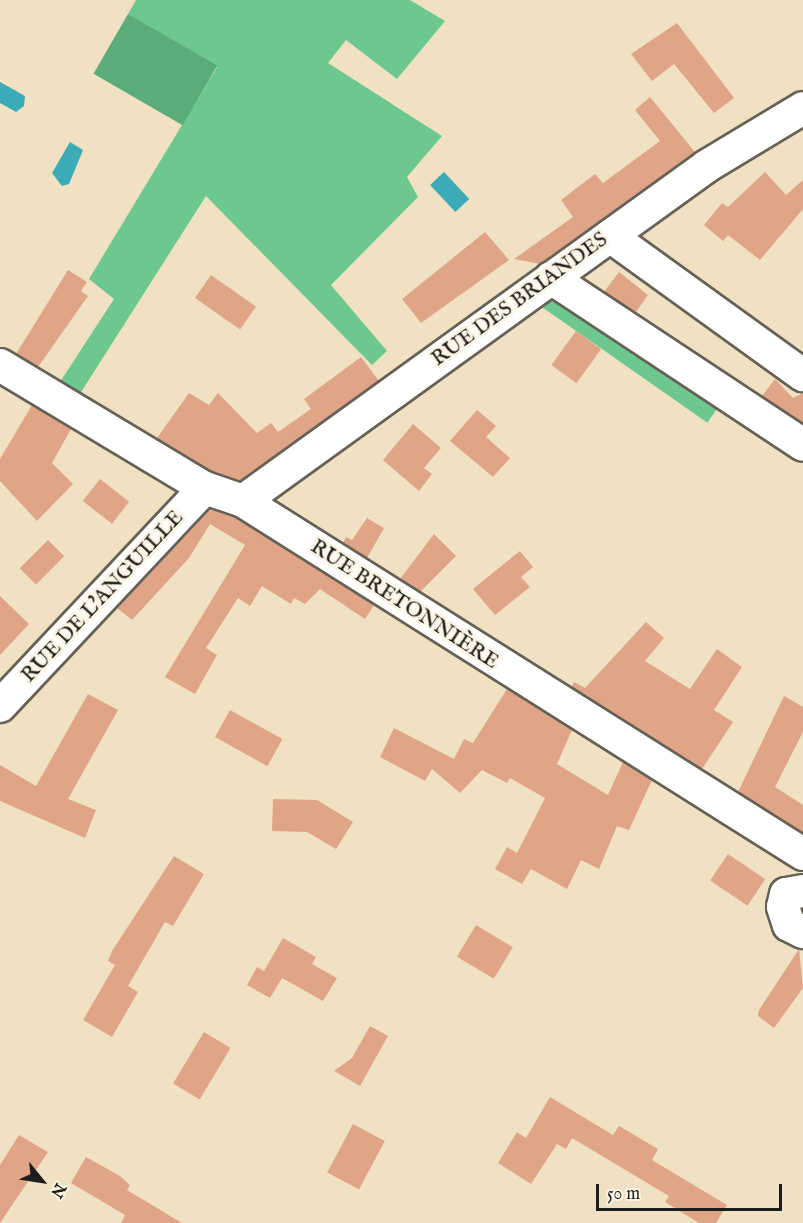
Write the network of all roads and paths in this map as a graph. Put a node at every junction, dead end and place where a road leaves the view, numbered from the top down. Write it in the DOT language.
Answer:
graph roads {
  1 [pos="803,108"];
  2 [pos="610,236"];
  3 [pos="551,278"];
  4 [pos="0,365"];
  5 [pos="803,375"];
  6 [pos="803,445"];
  7 [pos="205,488"];
  8 [pos="243,501"];
  9 [pos="0,706"];
  10 [pos="803,854"];
  11 [pos="803,891"];
  12 [pos="803,932"];
  1 -- 2 [label="street, RUE DES BRIANDES"];
  2 -- 3 [label="street, RUE DES BRIANDES"];
  2 -- 5 [label="street"];
  3 -- 6 [label="street"];
  3 -- 8 [label="street, RUE DES BRIANDES"];
  4 -- 7 [label="street, RUE BRETONNIÈRE"];
  7 -- 8 [label="street, RUE BRETONNIÈRE"];
  7 -- 9 [label="street, RUE DE L'ANGUILLE"];
  8 -- 10 [label="street, RUE BRETONNIÈRE"];
  11 -- 12 [label="street"];
}
